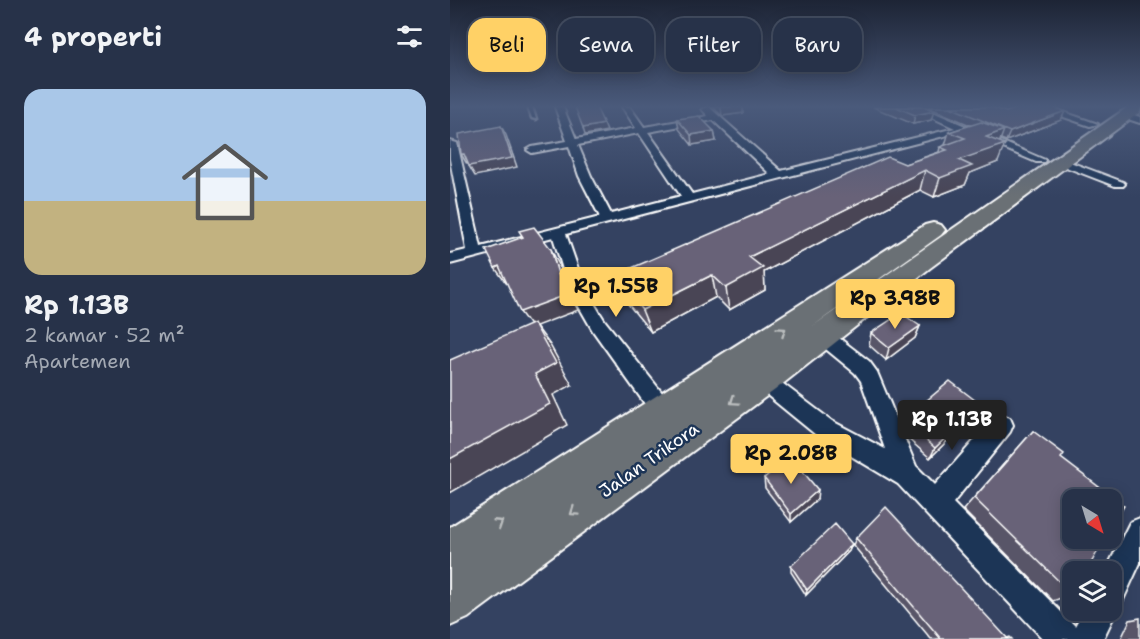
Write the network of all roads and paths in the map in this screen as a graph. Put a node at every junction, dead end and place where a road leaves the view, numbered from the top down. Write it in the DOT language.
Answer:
graph roads {
  1 [pos="570,137"];
  2 [pos="601,137"];
  3 [pos="645,137"];
  4 [pos="737,137"];
  5 [pos="931,137"];
  6 [pos="989,137"];
  7 [pos="1089,137"];
  8 [pos="572,142"];
  9 [pos="452,143"];
  10 [pos="532,150"];
  11 [pos="1051,161"];
  12 [pos="778,175"];
  13 [pos="1119,184"];
  14 [pos="687,197"];
  15 [pos="607,218"];
  16 [pos="558,231"];
  17 [pos="475,252"];
  18 [pos="450,259"];
  19 [pos="838,308"];
  20 [pos="823,336"];
  21 [pos="763,380"];
  22 [pos="663,411"];
  23 [pos="1002,425"];
  24 [pos="907,475"];
  25 [pos="935,505"];
  26 [pos="1140,532"];
  27 [pos="450,555"];
  28 [pos="1122,569"];
  29 [pos="450,600"];
  30 [pos="1095,621"];
  31 [pos="1065,639"];
  32 [pos="1086,639"];
  1 -- 8 [label="street"];
  2 -- 8 [label="street"];
  3 -- 14 [label="street"];
  4 -- 12 [label="street"];
  5 -- 12 [label="street"];
  6 -- 11 [label="street"];
  7 -- 11 [label="main road, Jalan Trikora"];
  8 -- 10 [label="street"];
  8 -- 15 [label="street"];
  9 -- 17 [label="street"];
  11 -- 13 [label="street"];
  11 -- 19 [label="main road, Jalan Trikora"];
  12 -- 14 [label="street"];
  14 -- 15 [label="street"];
  15 -- 16 [label="street"];
  16 -- 17 [label="street"];
  16 -- 22 [label="street"];
  17 -- 18 [label="street"];
  19 -- 20 [label="main road, Jalan Trikora"];
  22 -- 19 [label="main road, Jalan Trikora, one-way"];
  20 -- 21 [label="main road, Jalan Trikora"];
  20 -- 24 [label="street"];
  21 -- 24 [label="street"];
  21 -- 29 [label="main road, Jalan Trikora, one-way"];
  27 -- 22 [label="main road, Jalan Trikora, one-way"];
  23 -- 25 [label="street"];
  24 -- 25 [label="street"];
  25 -- 31 [label="street"];
  26 -- 28 [label="street"];
  30 -- 32 [label="street"];
}
